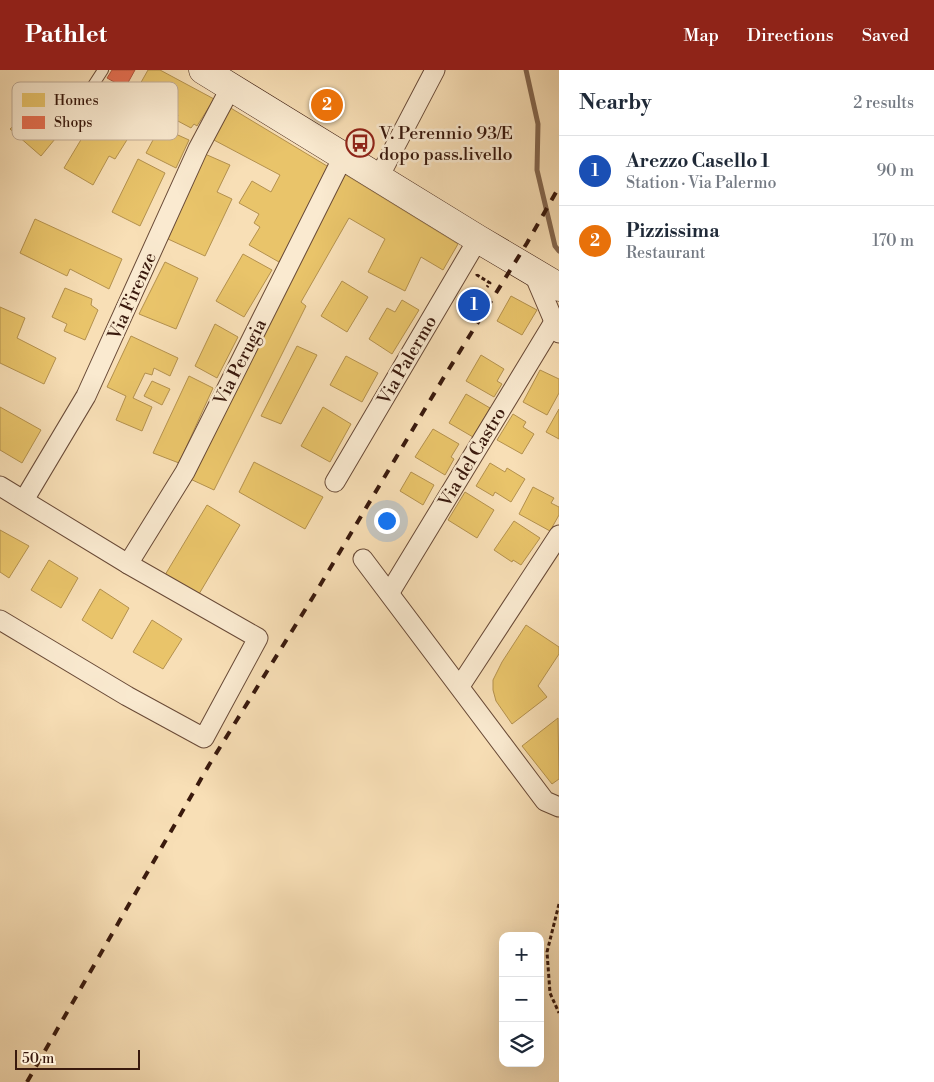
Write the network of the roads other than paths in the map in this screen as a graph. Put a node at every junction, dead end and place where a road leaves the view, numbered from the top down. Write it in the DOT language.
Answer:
graph roads {
  1 [pos="103,70"];
  2 [pos="203,70"];
  3 [pos="435,70"];
  4 [pos="95,82"];
  5 [pos="231,87"];
  6 [pos="344,155"];
  7 [pos="379,177"];
  8 [pos="478,239"];
  9 [pos="533,272"];
  10 [pos="559,287"];
  11 [pos="557,327"];
  12 [pos="335,482"];
  13 [pos="0,486"];
  14 [pos="24,500"];
  15 [pos="559,535"];
  16 [pos="363,559"];
  17 [pos="128,564"];
  18 [pos="390,592"];
  19 [pos="0,620"];
  20 [pos="460,686"];
  21 [pos="559,807"];
  1 -- 4 [label="lane"];
  2 -- 5 [label="main road"];
  3 -- 7 [label="street"];
  5 -- 6 [label="main road"];
  5 -- 14 [label="street, Via Firenze"];
  6 -- 7 [label="main road"];
  6 -- 17 [label="street, Via Perugia"];
  7 -- 8 [label="main road"];
  8 -- 9 [label="main road"];
  8 -- 12 [label="street, Via Palermo"];
  9 -- 10 [label="main road"];
  9 -- 11 [label="street, Via del Castro"];
  11 -- 18 [label="street, Via del Castro"];
  13 -- 14 [label="street"];
  14 -- 17 [label="street"];
  15 -- 20 [label="street"];
  16 -- 18 [label="street"];
  17 -- 19 [label="street"];
  18 -- 20 [label="street"];
  20 -- 21 [label="street"];
}
